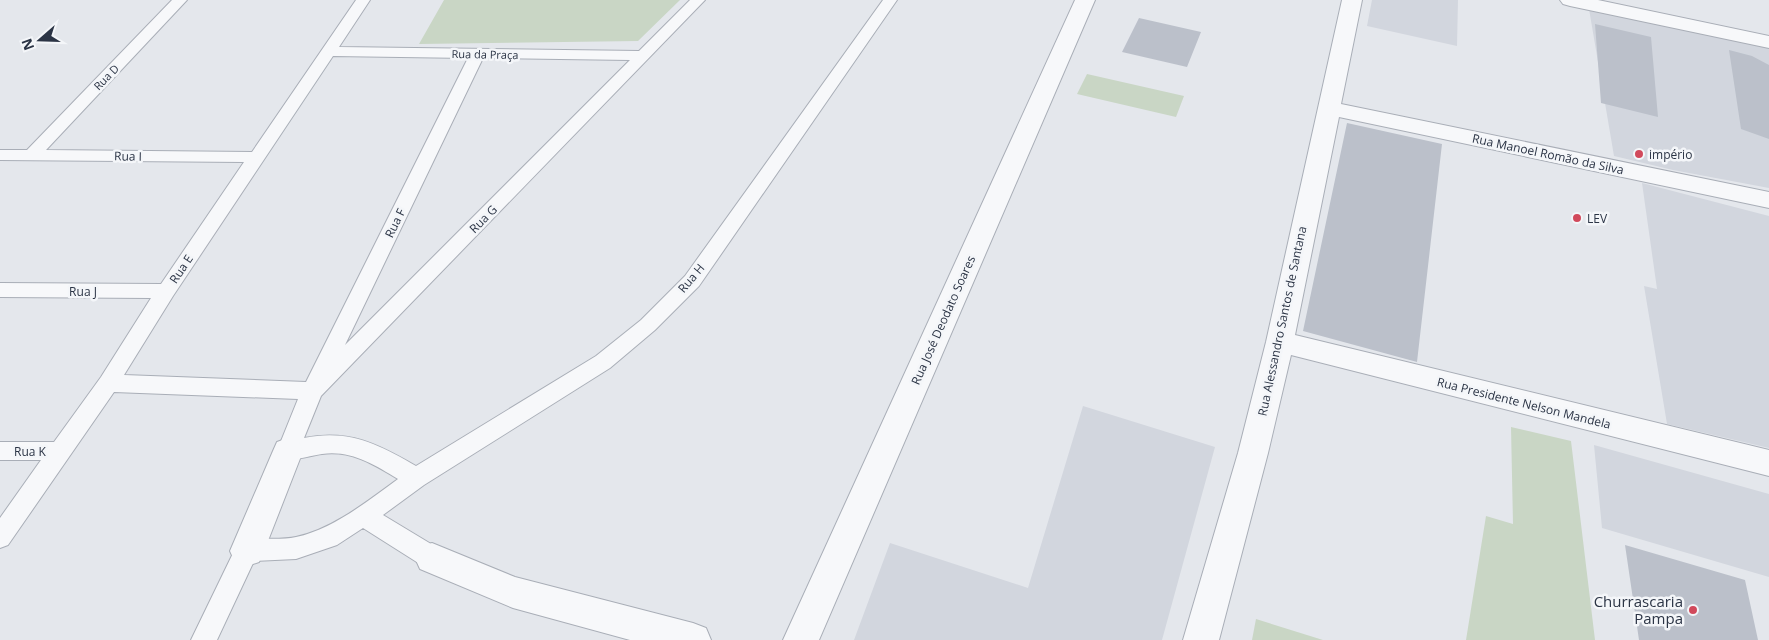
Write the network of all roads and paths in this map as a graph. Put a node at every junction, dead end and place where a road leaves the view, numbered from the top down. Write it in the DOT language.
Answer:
graph roads {
  1 [pos="180,0"];
  2 [pos="363,0"];
  3 [pos="698,0"];
  4 [pos="890,0"];
  5 [pos="1085,0"];
  6 [pos="1352,0"];
  7 [pos="1570,0"];
  8 [pos="1769,42"];
  9 [pos="328,51"];
  10 [pos="477,54"];
  11 [pos="644,56"];
  12 [pos="1328,108"];
  13 [pos="0,155"];
  14 [pos="32,155"];
  15 [pos="256,157"];
  16 [pos="1769,200"];
  17 [pos="0,290"];
  18 [pos="166,291"];
  19 [pos="1280,342"];
  20 [pos="108,383"];
  21 [pos="312,391"];
  22 [pos="59,450"];
  23 [pos="0,451"];
  24 [pos="288,451"];
  25 [pos="1769,463"];
  26 [pos="416,478"];
  27 [pos="364,516"];
  28 [pos="0,537"];
  29 [pos="247,551"];
  30 [pos="432,558"];
  31 [pos="204,640"];
  32 [pos="693,640"];
  33 [pos="801,640"];
  34 [pos="1201,640"];
  1 -- 14 [label="lane, Rua D"];
  2 -- 9 [label="lane, Rua E"];
  3 -- 11 [label="lane, Rua G"];
  4 -- 26 [label="lane, Rua H"];
  5 -- 33 [label="street, Rua José Deodato Soares"];
  6 -- 12 [label="street, Rua Alessandro Santos de Santana"];
  7 -- 8 [label="street"];
  9 -- 10 [label="lane, Rua da Praça"];
  9 -- 15 [label="lane, Rua E"];
  10 -- 11 [label="lane, Rua da Praça"];
  10 -- 21 [label="lane, Rua F"];
  11 -- 21 [label="lane, Rua G"];
  12 -- 16 [label="street, Rua Manoel Romão da Silva"];
  12 -- 19 [label="street, Rua Alessandro Santos de Santana"];
  13 -- 14 [label="lane, Rua I"];
  14 -- 15 [label="lane, Rua I"];
  15 -- 18 [label="lane, Rua E"];
  17 -- 18 [label="lane, Rua J"];
  18 -- 20 [label="lane, Rua E"];
  19 -- 25 [label="street, Rua Presidente Nelson Mandela"];
  19 -- 34 [label="street, Rua Alessandro Santos de Santana"];
  20 -- 21 [label="lane"];
  20 -- 22 [label="lane, Rua E"];
  21 -- 24 [label="lane, Rua G"];
  22 -- 23 [label="lane, Rua K"];
  22 -- 28 [label="lane, Rua E"];
  24 -- 26 [label="lane"];
  24 -- 29 [label="street"];
  26 -- 27 [label="lane, Rua H"];
  27 -- 29 [label="lane, Rua H"];
  27 -- 30 [label="lane"];
  29 -- 31 [label="lane"];
  30 -- 32 [label="street"];
}
